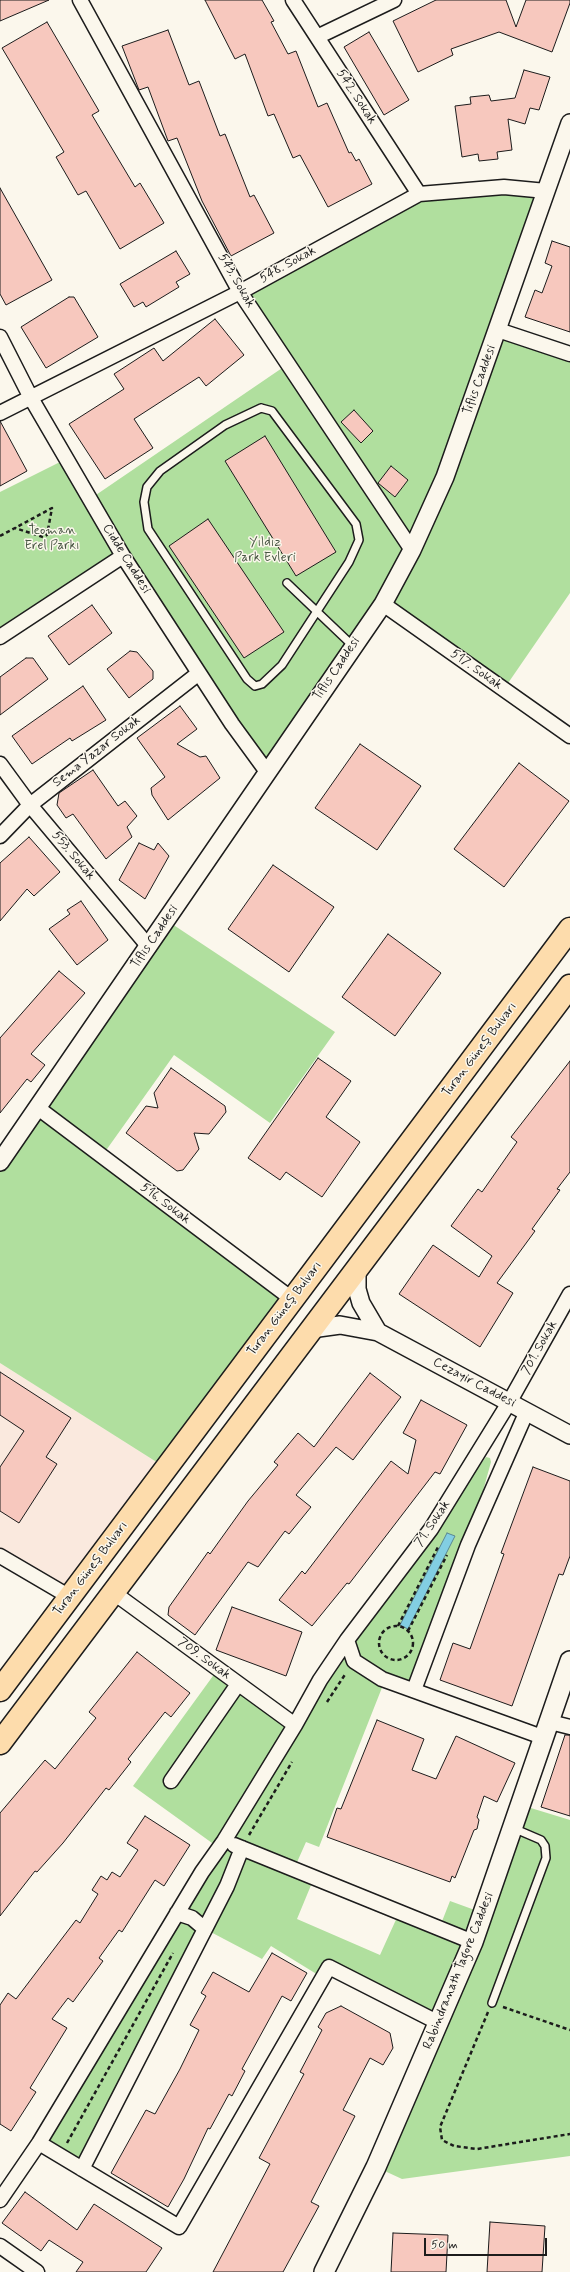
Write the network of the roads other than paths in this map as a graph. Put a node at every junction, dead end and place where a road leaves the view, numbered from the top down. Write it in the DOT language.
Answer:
graph roads {
  1 [pos="80,0"];
  2 [pos="293,0"];
  3 [pos="394,0"];
  4 [pos="317,37"];
  5 [pos="570,123"];
  6 [pos="546,191"];
  7 [pos="419,194"];
  8 [pos="240,292"];
  9 [pos="498,330"];
  10 [pos="0,337"];
  11 [pos="570,354"];
  12 [pos="32,398"];
  13 [pos="0,413"];
  14 [pos="412,550"];
  15 [pos="123,556"];
  16 [pos="287,583"];
  17 [pos="382,604"];
  18 [pos="316,612"];
  19 [pos="0,637"];
  20 [pos="353,646"];
  21 [pos="199,674"];
  22 [pos="570,736"];
  23 [pos="0,764"];
  24 [pos="267,772"];
  25 [pos="30,805"];
  26 [pos="0,836"];
  27 [pos="570,928"];
  28 [pos="149,947"];
  29 [pos="570,986"];
  30 [pos="38,1108"];
  31 [pos="0,1162"];
  32 [pos="357,1269"];
  33 [pos="570,1294"];
  34 [pos="292,1299"];
  35 [pos="311,1329"];
  36 [pos="378,1332"];
  37 [pos="510,1401"];
  38 [pos="527,1411"];
  39 [pos="570,1435"];
  40 [pos="0,1556"];
  41 [pos="114,1593"];
  42 [pos="70,1597"];
  43 [pos="347,1640"];
  44 [pos="570,1661"];
  45 [pos="238,1684"];
  46 [pos="0,1690"];
  47 [pos="414,1690"];
  48 [pos="295,1725"];
  49 [pos="570,1727"];
  50 [pos="548,1730"];
  51 [pos="0,1743"];
  52 [pos="171,1781"];
  53 [pos="513,1828"];
  54 [pos="224,1841"];
  55 [pos="242,1848"];
  56 [pos="177,1913"];
  57 [pos="205,1929"];
  58 [pos="473,1942"];
  59 [pos="492,2003"];
  60 [pos="439,2023"];
  61 [pos="39,2143"];
  62 [pos="82,2169"];
  63 [pos="0,2200"];
  64 [pos="0,2246"];
  65 [pos="37,2272"];
  66 [pos="324,2272"];
  1 -- 8 [label="street, 543. Sokak"];
  2 -- 4 [label="street, 542. Sokak"];
  3 -- 4 [label="street"];
  4 -- 7 [label="street, 542. Sokak"];
  5 -- 6 [label="street, Tiflis Caddesi"];
  6 -- 7 [label="street, 548. Sokak"];
  6 -- 9 [label="street, Tiflis Caddesi"];
  7 -- 8 [label="street, 548. Sokak"];
  8 -- 12 [label="street, 548. Sokak"];
  8 -- 14 [label="street, 543. Sokak"];
  9 -- 11 [label="street"];
  9 -- 14 [label="street, Tiflis Caddesi"];
  10 -- 12 [label="street, Cidde Caddesi"];
  12 -- 13 [label="street, 548. Sokak"];
  12 -- 15 [label="street, Cidde Caddesi"];
  14 -- 17 [label="street, Tiflis Caddesi"];
  15 -- 19 [label="street"];
  15 -- 21 [label="street, Cidde Caddesi"];
  16 -- 18 [label="lane"];
  17 -- 20 [label="street, Tiflis Caddesi"];
  17 -- 22 [label="street, 517. Sokak"];
  18 -- 18 [label="lane"];
  18 -- 20 [label="lane"];
  20 -- 24 [label="street, Tiflis Caddesi"];
  21 -- 24 [label="street, Cidde Caddesi"];
  21 -- 25 [label="street, Sema Yazar Sokak"];
  23 -- 25 [label="street, 553. Sokak"];
  24 -- 28 [label="street, Tiflis Caddesi"];
  25 -- 26 [label="street, Sema Yazar Sokak"];
  25 -- 28 [label="street, 553. Sokak"];
  27 -- 34 [label="main road, Turan Güneş Bulvarı"];
  28 -- 30 [label="street, Tiflis Caddesi"];
  29 -- 32 [label="main road"];
  30 -- 31 [label="street, Tiflis Caddesi"];
  30 -- 34 [label="street, 516. Sokak"];
  32 -- 35 [label="main road"];
  32 -- 36 [label="street"];
  33 -- 37 [label="street, 701. Sokak"];
  34 -- 42 [label="main road, Turan Güneş Bulvarı"];
  35 -- 36 [label="street"];
  35 -- 41 [label="main road"];
  36 -- 37 [label="street, Cezayir Caddesi"];
  37 -- 38 [label="street, Cezayir Caddesi"];
  37 -- 43 [label="street, 71. Sokak"];
  38 -- 39 [label="street, Cezayir Caddesi"];
  38 -- 47 [label="street"];
  40 -- 42 [label="street"];
  41 -- 45 [label="street, 709. Sokak"];
  41 -- 51 [label="main road"];
  42 -- 46 [label="main road, Turan Güneş Bulvarı"];
  43 -- 47 [label="street"];
  43 -- 48 [label="street, 71. Sokak"];
  44 -- 50 [label="main road, Rabindranath Tagore Caddesi"];
  45 -- 48 [label="street, 709. Sokak"];
  45 -- 52 [label="street"];
  47 -- 50 [label="street"];
  48 -- 54 [label="street, 71. Sokak"];
  49 -- 50 [label="street"];
  50 -- 53 [label="main road, Rabindranath Tagore Caddesi"];
  53 -- 58 [label="main road, Rabindranath Tagore Caddesi"];
  53 -- 59 [label="lane"];
  54 -- 55 [label="street"];
  54 -- 56 [label="street, 71. Sokak"];
  55 -- 57 [label="street"];
  55 -- 58 [label="street"];
  56 -- 57 [label="street"];
  56 -- 61 [label="street, 71. Sokak"];
  57 -- 62 [label="street"];
  58 -- 60 [label="main road, Rabindranath Tagore Caddesi"];
  60 -- 62 [label="street"];
  60 -- 66 [label="main road, Rabindranath Tagore Caddesi"];
  61 -- 62 [label="street"];
  61 -- 63 [label="street, 71. Sokak"];
  64 -- 65 [label="street"];
}
